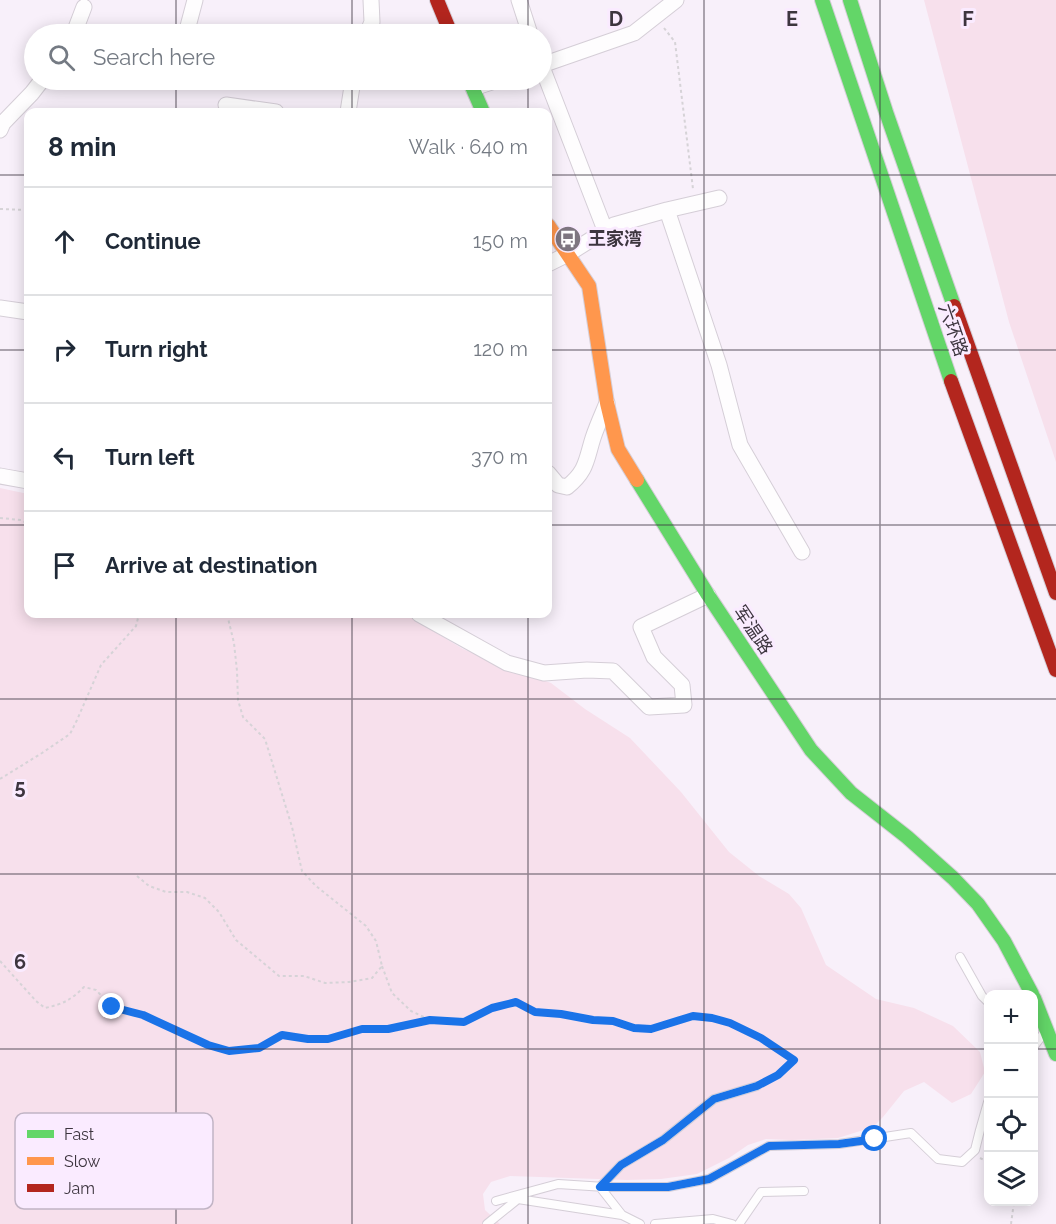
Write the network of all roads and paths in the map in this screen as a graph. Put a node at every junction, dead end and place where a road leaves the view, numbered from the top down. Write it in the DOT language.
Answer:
graph roads {
  1 [pos="195,0"];
  2 [pos="372,0"];
  3 [pos="437,0"];
  4 [pos="519,0"];
  5 [pos="676,0"];
  6 [pos="822,0"];
  7 [pos="850,0"];
  8 [pos="84,7"];
  9 [pos="655,17"];
  10 [pos="78,24"];
  11 [pos="189,24"];
  12 [pos="371,24"];
  13 [pos="447,24"];
  14 [pos="527,24"];
  15 [pos="552,62"];
  16 [pos="34,90"];
  17 [pos="351,90"];
  18 [pos="474,90"];
  19 [pos="551,90"];
  20 [pos="226,105"];
  21 [pos="247,108"];
  22 [pos="349,108"];
  23 [pos="481,108"];
  24 [pos="0,130"];
  25 [pos="719,198"];
  26 [pos="695,203"];
  27 [pos="0,209"];
  28 [pos="24,210"];
  29 [pos="667,210"];
  30 [pos="552,231"];
  31 [pos="605,231"];
  32 [pos="567,254"];
  33 [pos="552,262"];
  34 [pos="0,308"];
  35 [pos="24,311"];
  36 [pos="607,403"];
  37 [pos="0,476"];
  38 [pos="552,477"];
  39 [pos="24,480"];
  40 [pos="0,518"];
  41 [pos="24,522"];
  42 [pos="802,552"];
  43 [pos="1056,593"];
  44 [pos="708,595"];
  45 [pos="138,618"];
  46 [pos="228,618"];
  47 [pos="426,618"];
  48 [pos="1056,670"];
  49 [pos="0,779"];
  50 [pos="137,876"];
  51 [pos="960,957"];
  52 [pos="0,961"];
  53 [pos="382,966"];
  54 [pos="1030,990"];
  55 [pos="984,998"];
  56 [pos="1038,1009"];
  57 [pos="430,1020"];
  58 [pos="1046,1030"];
  59 [pos="1036,1044"];
  60 [pos="1056,1054"];
  61 [pos="757,1086"];
  62 [pos="984,1116"];
  63 [pos="600,1187"];
  64 [pos="804,1191"];
  65 [pos="496,1201"];
  66 [pos="1013,1206"];
  67 [pos="622,1215"];
  68 [pos="487,1224"];
  69 [pos="640,1224"];
  70 [pos="655,1224"];
  71 [pos="732,1224"];
  72 [pos="739,1224"];
  73 [pos="1011,1224"];
  1 -- 11 [label="street"];
  2 -- 12 [label="street"];
  3 -- 13 [label="main road"];
  4 -- 14 [label="street"];
  5 -- 9 [label="street"];
  6 -- 48 [label="main road, 六环路"];
  7 -- 43 [label="main road, 六环路"];
  8 -- 10 [label="street"];
  9 -- 15 [label="street"];
  9 -- 26 [label="path"];
  16 -- 24 [label="street"];
  17 -- 22 [label="street"];
  18 -- 23 [label="main road"];
  19 -- 31 [label="street"];
  20 -- 21 [label="street"];
  25 -- 26 [label="street"];
  26 -- 29 [label="street"];
  27 -- 28 [label="path"];
  29 -- 31 [label="street"];
  29 -- 42 [label="street"];
  30 -- 32 [label="main road, 军温路"];
  31 -- 32 [label="street"];
  32 -- 33 [label="street"];
  32 -- 36 [label="main road, 军温路"];
  34 -- 35 [label="street"];
  36 -- 38 [label="street"];
  36 -- 44 [label="main road, 军温路"];
  37 -- 39 [label="street"];
  40 -- 41 [label="path"];
  44 -- 47 [label="street"];
  44 -- 54 [label="main road, 军温路"];
  45 -- 49 [label="path"];
  46 -- 53 [label="path"];
  50 -- 53 [label="path"];
  51 -- 55 [label="lane"];
  52 -- 57 [label="path"];
  53 -- 57 [label="path"];
  56 -- 58 [label="main road, 军温路"];
  57 -- 61 [label="path"];
  58 -- 59 [label="lane"];
  58 -- 60 [label="main road, 军温路"];
  61 -- 63 [label="lane"];
  62 -- 63 [label="lane"];
  63 -- 65 [label="lane"];
  63 -- 67 [label="lane"];
  64 -- 72 [label="lane"];
  66 -- 73 [label="path"];
  67 -- 68 [label="lane"];
  67 -- 69 [label="lane"];
  70 -- 71 [label="lane"];
}
